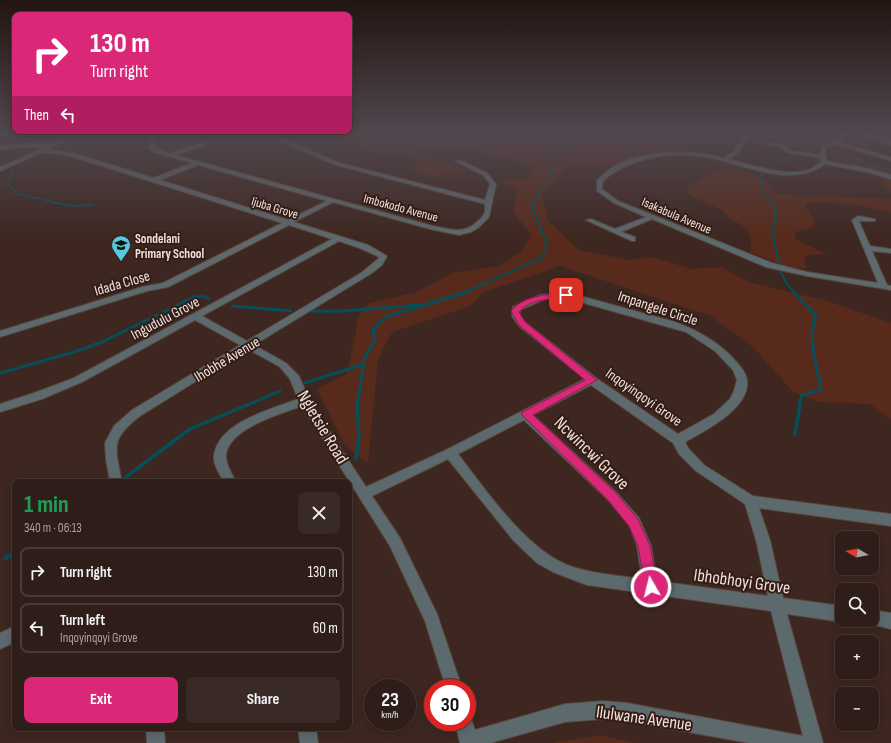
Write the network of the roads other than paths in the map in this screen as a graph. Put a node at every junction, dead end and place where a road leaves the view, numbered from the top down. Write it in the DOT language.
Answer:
graph roads {
  1 [pos="116,169"];
  2 [pos="183,169"];
  3 [pos="218,169"];
  4 [pos="356,169"];
  5 [pos="473,169"];
  6 [pos="617,169"];
  7 [pos="757,169"];
  8 [pos="815,169"];
  9 [pos="861,169"];
  10 [pos="891,178"];
  11 [pos="153,181"];
  12 [pos="333,200"];
  13 [pos="488,203"];
  14 [pos="651,217"];
  15 [pos="589,220"];
  16 [pos="874,220"];
  17 [pos="289,224"];
  18 [pos="617,232"];
  19 [pos="337,239"];
  20 [pos="632,239"];
  21 [pos="866,248"];
  22 [pos="891,251"];
  23 [pos="384,259"];
  24 [pos="883,286"];
  25 [pos="891,288"];
  26 [pos="196,317"];
  27 [pos="518,320"];
  28 [pos="0,334"];
  29 [pos="249,345"];
  30 [pos="592,380"];
  31 [pos="304,400"];
  32 [pos="0,408"];
  33 [pos="526,414"];
  34 [pos="678,440"];
  35 [pos="450,453"];
  36 [pos="115,479"];
  37 [pos="229,479"];
  38 [pos="364,494"];
  39 [pos="750,501"];
  40 [pos="891,520"];
  41 [pos="651,587"];
  42 [pos="777,606"];
  43 [pos="835,613"];
  44 [pos="879,619"];
  45 [pos="891,621"];
  46 [pos="12,635"];
  47 [pos="0,641"];
  48 [pos="451,679"];
  49 [pos="155,731"];
  50 [pos="307,731"];
  51 [pos="466,731"];
  52 [pos="469,742"];
  53 [pos="156,743"];
  54 [pos="309,743"];
  55 [pos="798,743"];
  56 [pos="814,743"];
  1 -- 11 [label="street, Ijuba Grove"];
  2 -- 11 [label="street"];
  3 -- 12 [label="street, Imbokodo Avenue"];
  4 -- 13 [label="street"];
  5 -- 13 [label="street, Imbokodo Avenue"];
  6 -- 14 [label="street, Isakabula Avenue"];
  7 -- 8 [label="street, Isakabula Avenue"];
  9 -- 10 [label="street"];
  11 -- 17 [label="street, Ijuba Grove"];
  12 -- 13 [label="street, Imbokodo Avenue"];
  12 -- 17 [label="street, Idada Close"];
  14 -- 18 [label="street"];
  14 -- 24 [label="street, Isakabula Avenue"];
  15 -- 18 [label="street"];
  16 -- 21 [label="street"];
  17 -- 19 [label="street, Ijuba Grove"];
  17 -- 28 [label="street, Idada Close"];
  18 -- 20 [label="street"];
  19 -- 23 [label="street, Ijuba Grove"];
  19 -- 26 [label="street, Ingudulu Grove"];
  21 -- 22 [label="street"];
  21 -- 24 [label="street"];
  23 -- 29 [label="street, Ihobhe Avenue"];
  24 -- 25 [label="street, Isakabula Avenue"];
  26 -- 29 [label="street, Ngletsie Road"];
  26 -- 32 [label="street, Ingudulu Grove"];
  27 -- 30 [label="street, Inqoyinqoyi Grove"];
  27 -- 34 [label="street, Impangele Circle"];
  29 -- 31 [label="street, Ngletsie Road"];
  29 -- 36 [label="street, Ihobhe Avenue"];
  30 -- 33 [label="street"];
  30 -- 34 [label="street, Inqoyinqoyi Grove"];
  31 -- 37 [label="street"];
  31 -- 38 [label="street, Ngletsie Road"];
  33 -- 35 [label="street"];
  33 -- 41 [label="street, Ncwincwi Grove"];
  34 -- 39 [label="street, Inqoyinqoyi Grove"];
  35 -- 38 [label="street"];
  35 -- 41 [label="street, Ibhobhoyi Grove"];
  38 -- 48 [label="street, Ngletsie Road"];
  39 -- 40 [label="street, Inqoyinqoyi Grove"];
  39 -- 42 [label="street"];
  41 -- 42 [label="street, Ibhobhoyi Grove"];
  42 -- 43 [label="street, Ibhobhoyi Grove"];
  42 -- 56 [label="street"];
  44 -- 45 [label="street"];
  46 -- 47 [label="street"];
  49 -- 53 [label="street"];
  50 -- 54 [label="street"];
  51 -- 52 [label="street"];
  52 -- 55 [label="street, Ilulwane Avenue"];
}
